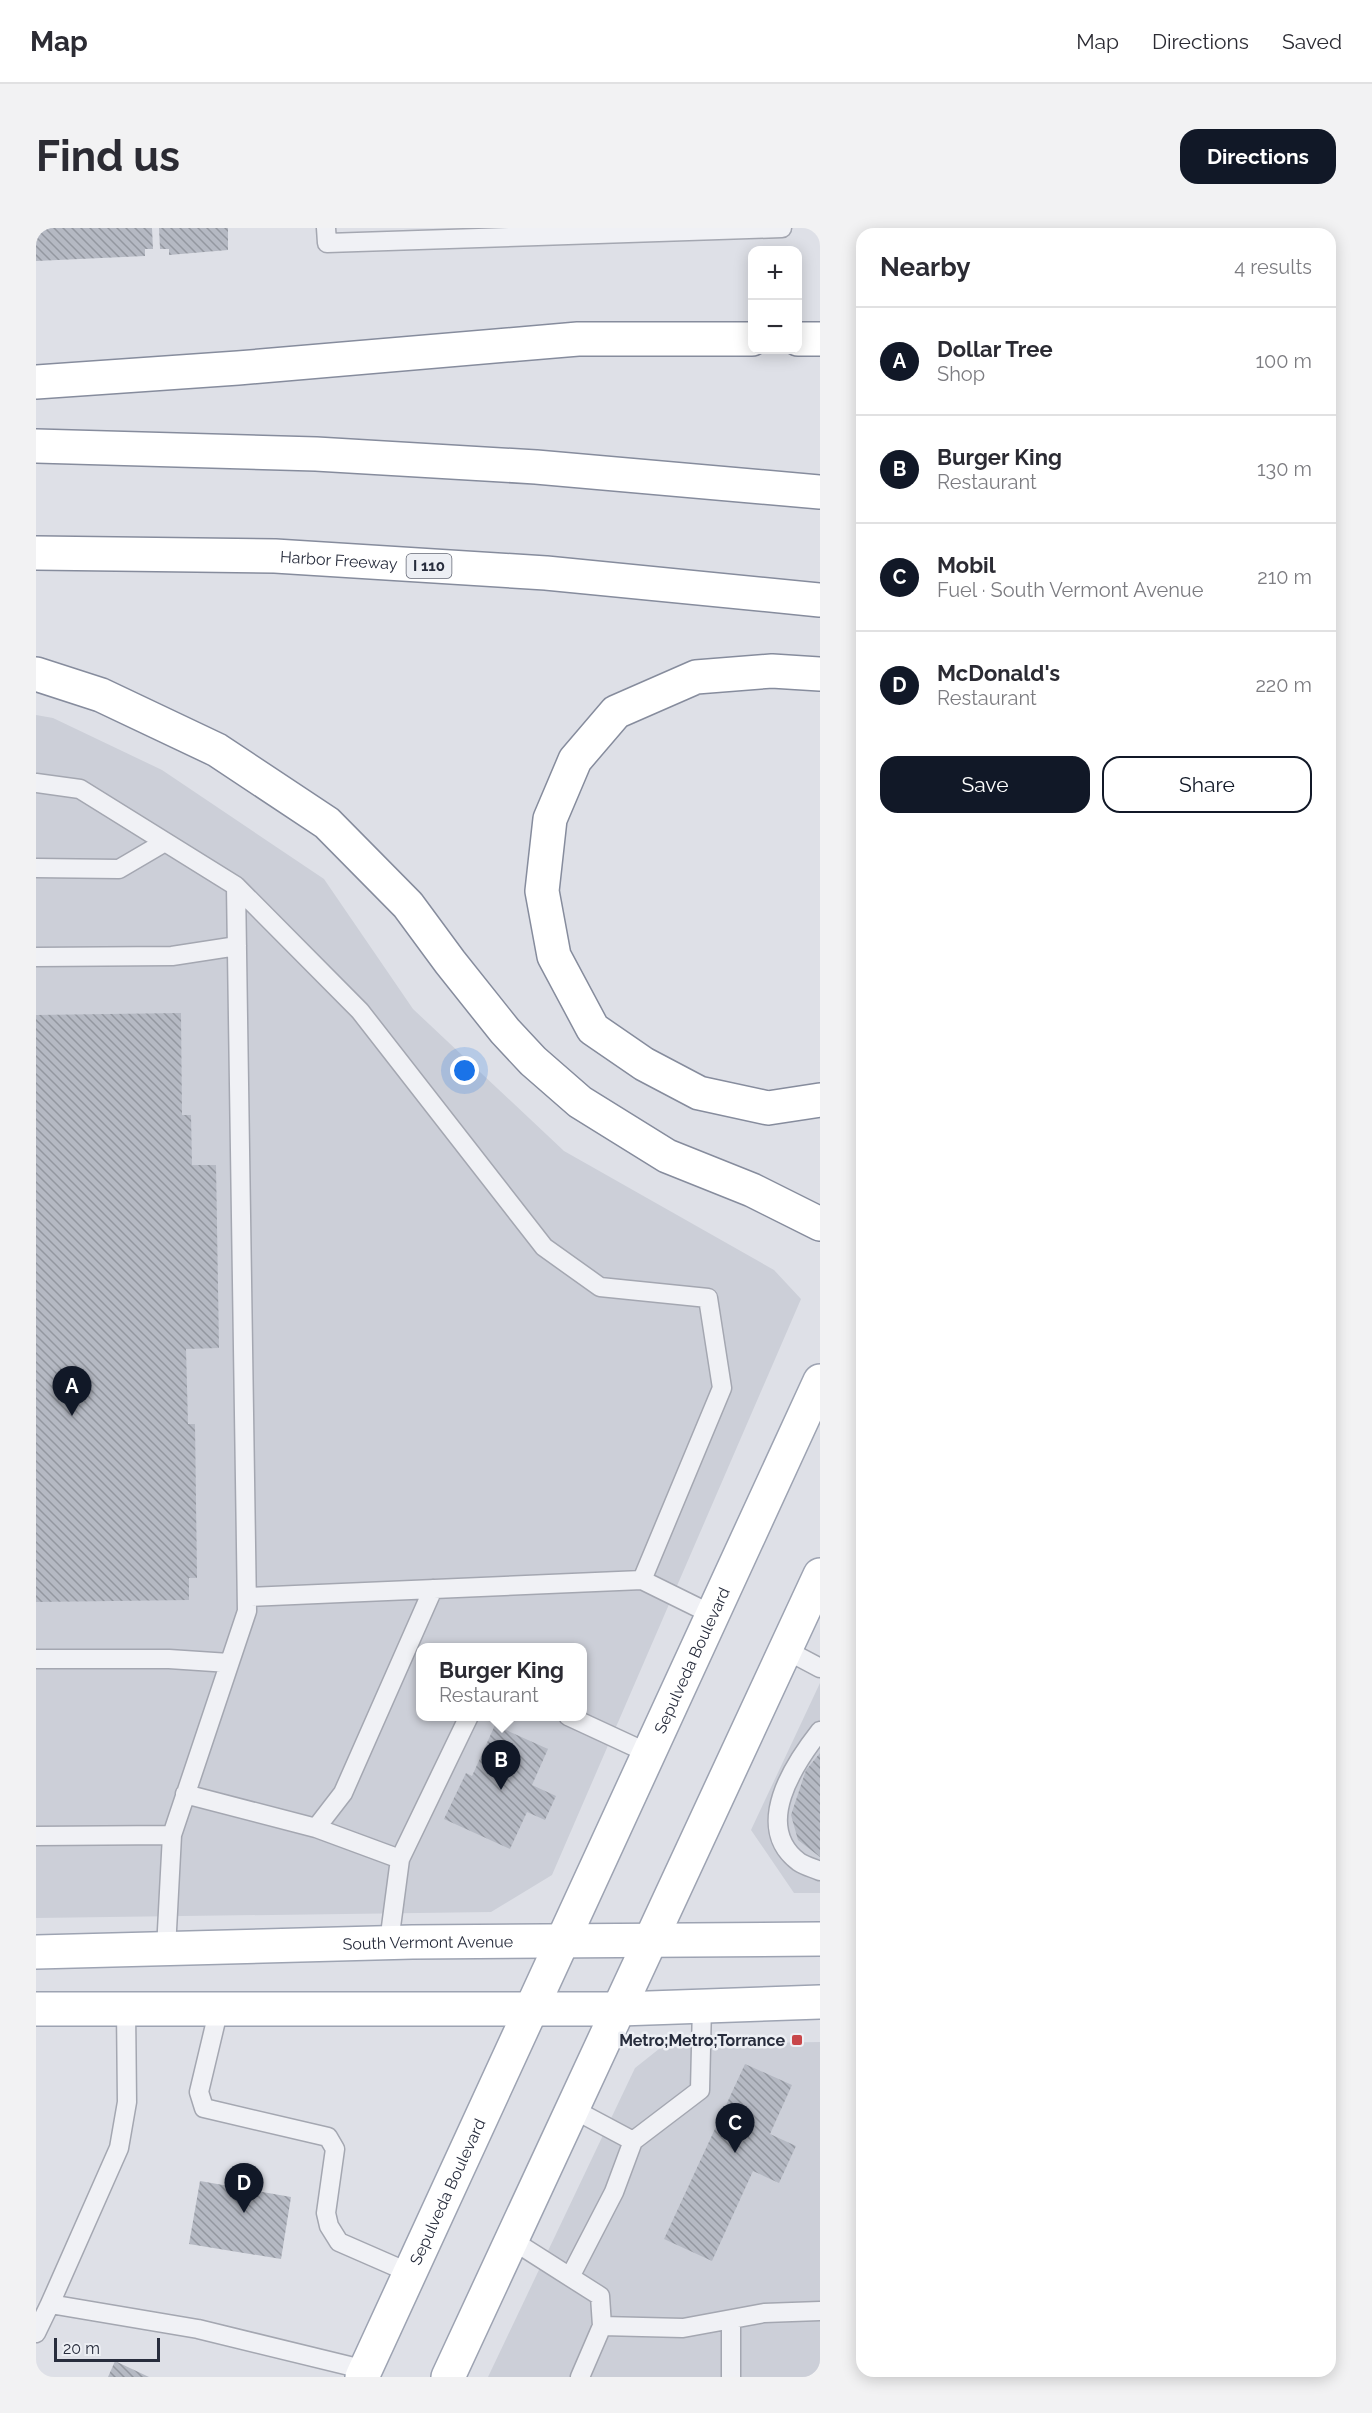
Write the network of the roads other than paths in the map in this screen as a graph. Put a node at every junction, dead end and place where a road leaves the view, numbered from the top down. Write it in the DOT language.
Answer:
graph roads {
  1 [pos="326,228"];
  2 [pos="782,228"];
  3 [pos="748,339"];
  4 [pos="802,339"];
  5 [pos="820,339"];
  6 [pos="36,382"];
  7 [pos="36,446"];
  8 [pos="820,492"];
  9 [pos="36,553"];
  10 [pos="820,600"];
  11 [pos="36,674"];
  12 [pos="820,674"];
  13 [pos="36,783"];
  14 [pos="165,842"];
  15 [pos="36,868"];
  16 [pos="236,886"];
  17 [pos="237,946"];
  18 [pos="36,957"];
  19 [pos="820,1100"];
  20 [pos="820,1224"];
  21 [pos="820,1381"];
  22 [pos="820,1575"];
  23 [pos="642,1580"];
  24 [pos="433,1589"];
  25 [pos="247,1597"];
  26 [pos="713,1616"];
  27 [pos="786,1650"];
  28 [pos="36,1659"];
  29 [pos="229,1664"];
  30 [pos="820,1668"];
  31 [pos="467,1721"];
  32 [pos="579,1721"];
  33 [pos="820,1731"];
  34 [pos="650,1754"];
  35 [pos="185,1794"];
  36 [pos="316,1828"];
  37 [pos="172,1835"];
  38 [pos="36,1836"];
  39 [pos="400,1859"];
  40 [pos="820,1871"];
  41 [pos="820,1939"];
  42 [pos="565,1940"];
  43 [pos="651,1941"];
  44 [pos="389,1942"];
  45 [pos="166,1949"];
  46 [pos="36,1952"];
  47 [pos="820,2002"];
  48 [pos="702,2006"];
  49 [pos="126,2008"];
  50 [pos="219,2008"];
  51 [pos="533,2008"];
  52 [pos="36,2009"];
  53 [pos="620,2009"];
  54 [pos="573,2109"];
  55 [pos="633,2141"];
  56 [pos="512,2240"];
  57 [pos="410,2273"];
  58 [pos="570,2277"];
  59 [pos="50,2304"];
  60 [pos="820,2311"];
  61 [pos="732,2321"];
  62 [pos="602,2326"];
  63 [pos="36,2333"];
  64 [pos="364,2373"];
  65 [pos="448,2377"];
  66 [pos="580,2377"];
  67 [pos="731,2377"];
  1 -- 2 [label="lane"];
  3 -- 6 [label="main road"];
  4 -- 5 [label="main road"];
  7 -- 8 [label="main road"];
  9 -- 10 [label="main road, Harbor Freeway / I 110"];
  11 -- 20 [label="main road"];
  12 -- 19 [label="main road"];
  13 -- 14 [label="lane"];
  14 -- 15 [label="lane"];
  14 -- 16 [label="lane"];
  16 -- 17 [label="lane"];
  16 -- 23 [label="lane"];
  17 -- 18 [label="lane"];
  17 -- 25 [label="lane"];
  21 -- 26 [label="main road, Sepulveda Boulevard"];
  22 -- 27 [label="main road"];
  23 -- 24 [label="lane"];
  23 -- 26 [label="lane"];
  24 -- 25 [label="lane"];
  24 -- 36 [label="lane"];
  25 -- 29 [label="lane"];
  26 -- 34 [label="main road, Sepulveda Boulevard"];
  27 -- 30 [label="lane"];
  27 -- 43 [label="main road"];
  28 -- 29 [label="lane"];
  29 -- 35 [label="lane"];
  31 -- 39 [label="lane"];
  32 -- 34 [label="lane"];
  33 -- 40 [label="lane"];
  34 -- 42 [label="main road, Sepulveda Boulevard"];
  35 -- 36 [label="lane"];
  35 -- 37 [label="lane"];
  36 -- 39 [label="lane"];
  37 -- 38 [label="lane"];
  37 -- 45 [label="lane"];
  39 -- 44 [label="lane"];
  41 -- 43 [label="main road, South Vermont Avenue"];
  42 -- 43 [label="main road, South Vermont Avenue"];
  42 -- 44 [label="main road, South Vermont Avenue"];
  42 -- 51 [label="main road, Sepulveda Boulevard"];
  43 -- 53 [label="main road"];
  44 -- 45 [label="main road, South Vermont Avenue"];
  45 -- 46 [label="main road, South Vermont Avenue"];
  47 -- 48 [label="main road"];
  48 -- 53 [label="main road"];
  48 -- 55 [label="lane"];
  49 -- 50 [label="main road"];
  49 -- 52 [label="main road"];
  49 -- 59 [label="lane"];
  50 -- 51 [label="main road"];
  50 -- 57 [label="lane"];
  51 -- 53 [label="main road"];
  51 -- 57 [label="main road, Sepulveda Boulevard"];
  53 -- 54 [label="main road"];
  54 -- 55 [label="lane"];
  54 -- 56 [label="main road"];
  55 -- 58 [label="lane"];
  56 -- 58 [label="lane"];
  56 -- 65 [label="main road"];
  57 -- 64 [label="main road, Sepulveda Boulevard"];
  58 -- 62 [label="lane"];
  59 -- 63 [label="lane"];
  59 -- 64 [label="lane"];
  60 -- 61 [label="lane"];
  61 -- 62 [label="lane"];
  61 -- 67 [label="lane"];
  62 -- 66 [label="lane"];
}
